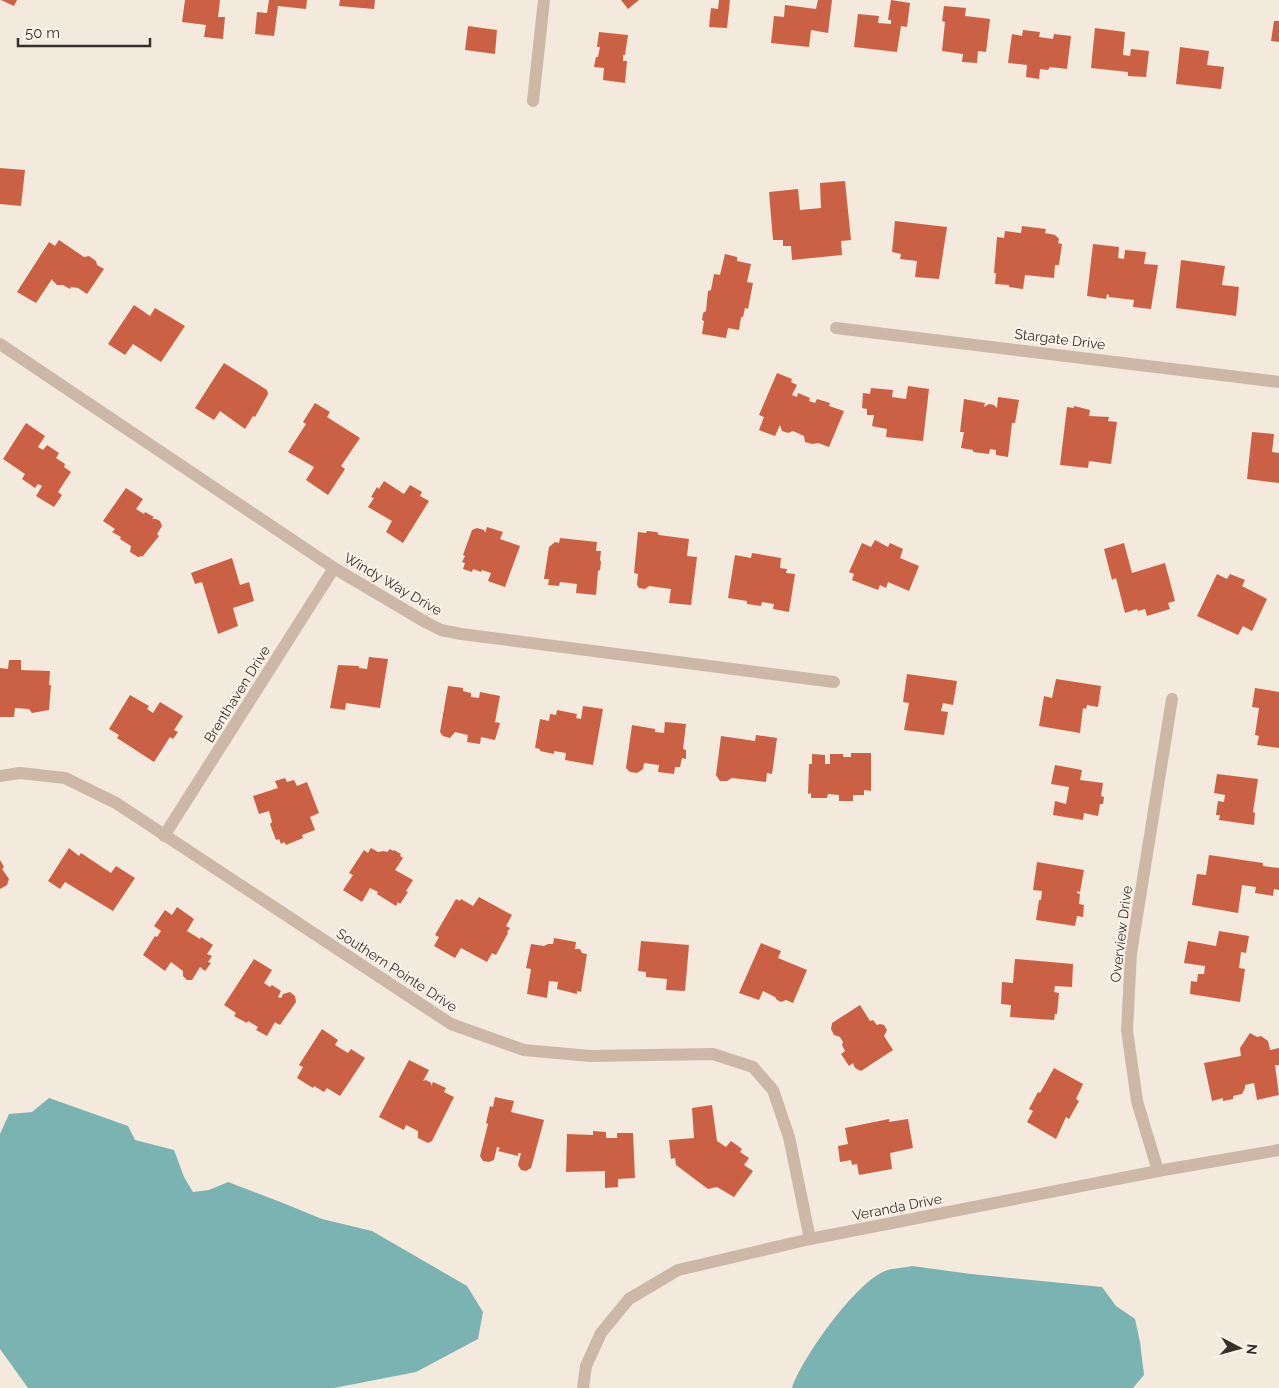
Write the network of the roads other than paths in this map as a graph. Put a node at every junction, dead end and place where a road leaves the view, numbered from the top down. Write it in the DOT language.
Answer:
graph roads {
  1 [pos="544,0"];
  2 [pos="533,100"];
  3 [pos="836,328"];
  4 [pos="0,344"];
  5 [pos="1279,382"];
  6 [pos="334,568"];
  7 [pos="834,682"];
  8 [pos="1172,699"];
  9 [pos="0,776"];
  10 [pos="164,836"];
  11 [pos="1279,1150"];
  12 [pos="1158,1171"];
  13 [pos="810,1240"];
  14 [pos="583,1388"];
  1 -- 2 [label="street"];
  3 -- 5 [label="street, Stargate Drive"];
  4 -- 6 [label="street, Windy Way Drive"];
  6 -- 7 [label="street, Windy Way Drive"];
  6 -- 10 [label="street, Brenthaven Drive"];
  8 -- 12 [label="street, Overview Drive"];
  9 -- 10 [label="street, Southern Pointe Drive"];
  10 -- 13 [label="street, Southern Pointe Drive"];
  11 -- 12 [label="street, Veranda Drive"];
  12 -- 13 [label="street, Veranda Drive"];
  13 -- 14 [label="street, Veranda Drive"];
}
